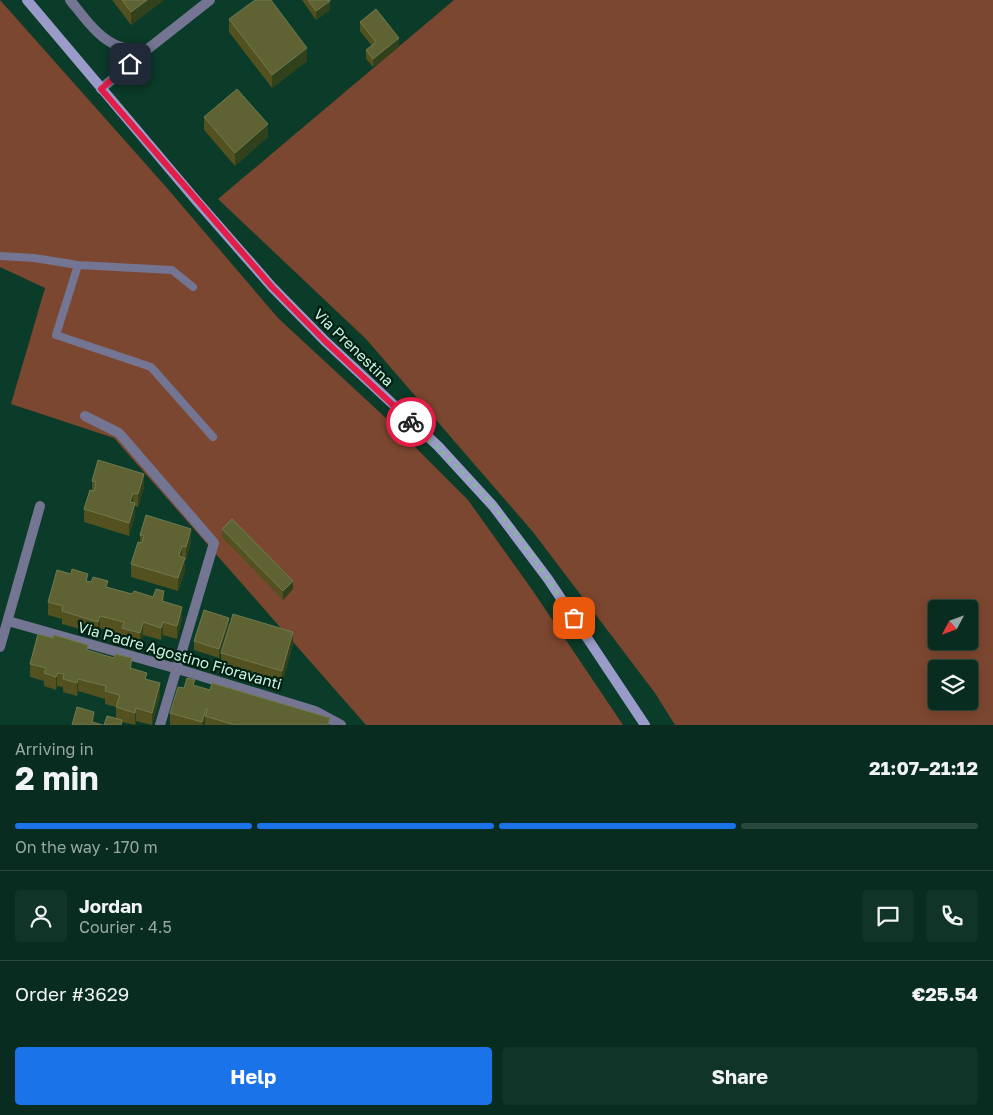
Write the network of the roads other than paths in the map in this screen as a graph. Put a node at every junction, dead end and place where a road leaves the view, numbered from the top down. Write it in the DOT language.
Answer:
graph roads {
  1 [pos="27,0"];
  2 [pos="70,0"];
  3 [pos="210,0"];
  4 [pos="144,52"];
  5 [pos="101,89"];
  6 [pos="0,256"];
  7 [pos="78,265"];
  8 [pos="194,288"];
  9 [pos="85,416"];
  10 [pos="212,437"];
  11 [pos="40,506"];
  12 [pos="8,621"];
  13 [pos="0,647"];
  14 [pos="178,669"];
  15 [pos="160,725"];
  16 [pos="341,725"];
  17 [pos="645,725"];
  1 -- 5 [label="main road, Via Prenestina"];
  2 -- 4 [label="street"];
  3 -- 4 [label="street"];
  4 -- 5 [label="street"];
  5 -- 17 [label="main road, Via Prenestina"];
  6 -- 7 [label="lane"];
  7 -- 8 [label="lane"];
  7 -- 10 [label="lane"];
  9 -- 14 [label="street"];
  11 -- 12 [label="street"];
  12 -- 13 [label="street"];
  12 -- 14 [label="street, Via Padre Agostino Fioravanti"];
  14 -- 15 [label="street"];
  14 -- 16 [label="street, Via Padre Agostino Fioravanti"];
}
